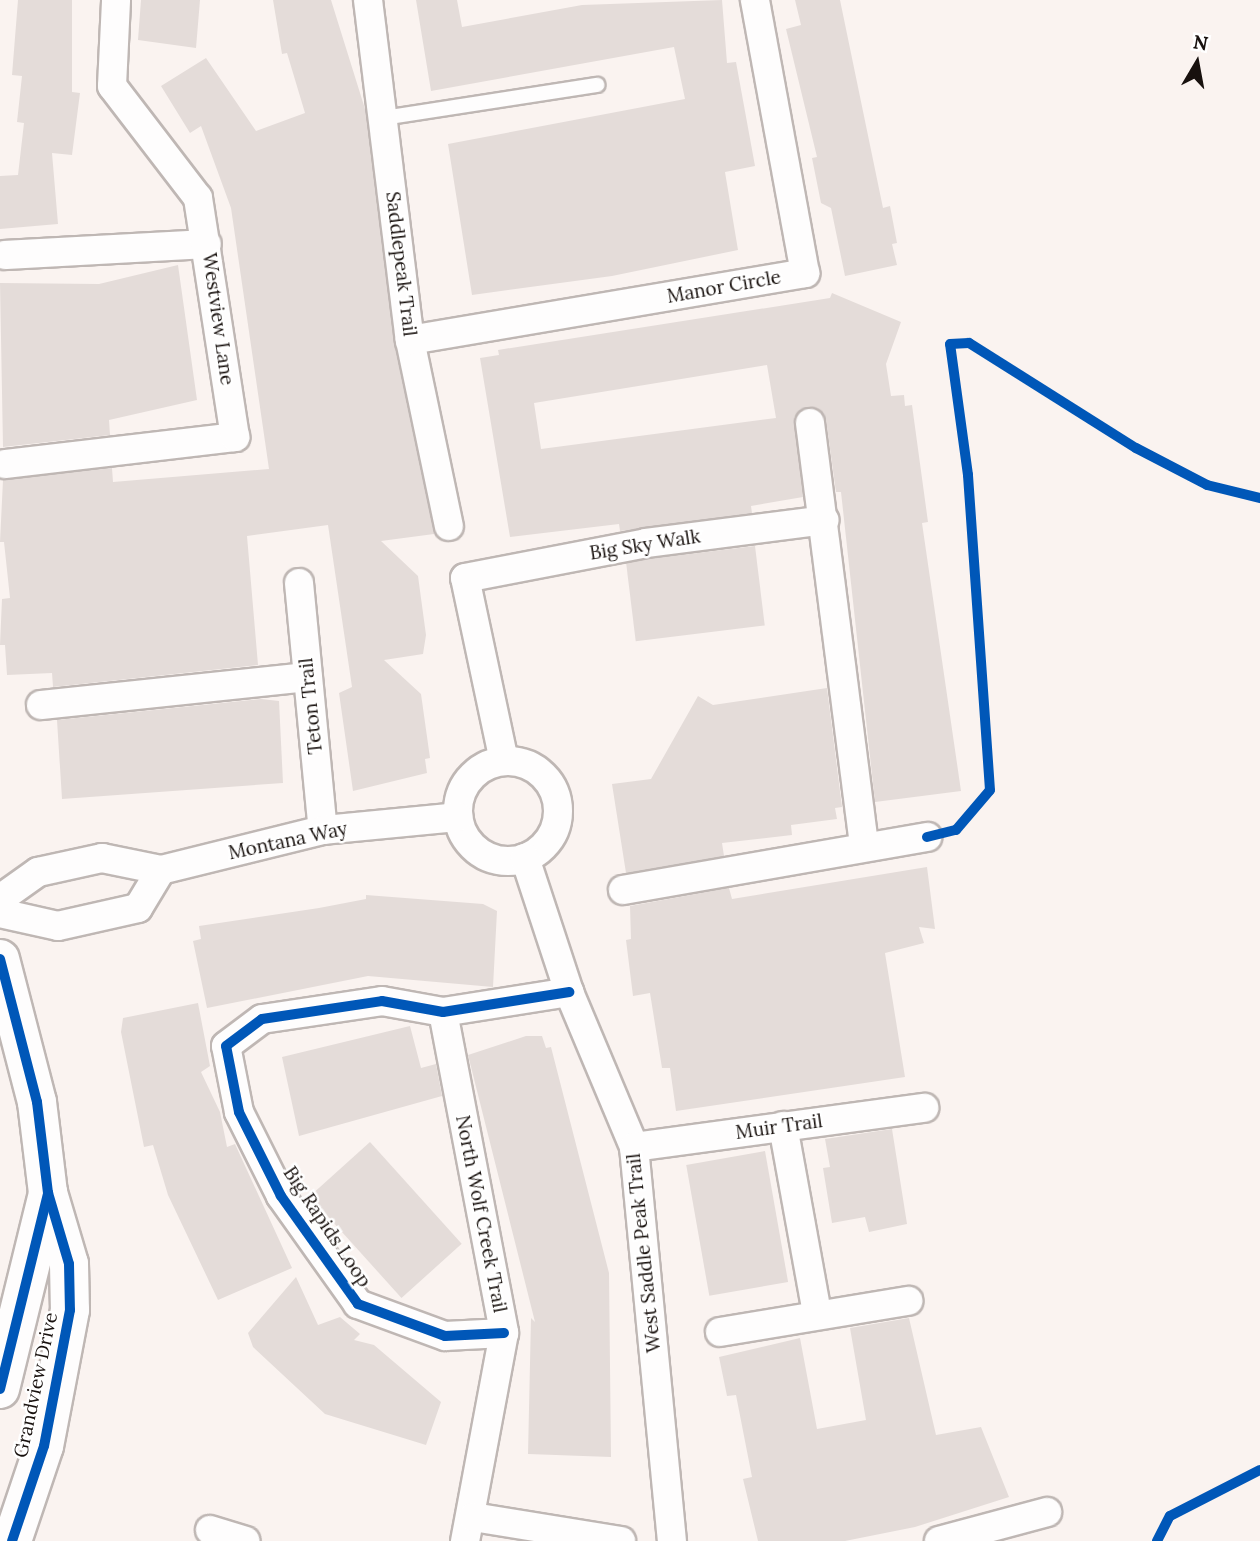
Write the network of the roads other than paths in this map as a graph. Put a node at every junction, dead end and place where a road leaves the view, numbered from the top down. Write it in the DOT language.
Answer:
graph roads {
  1 [pos="116,0"];
  2 [pos="368,0"];
  3 [pos="755,0"];
  4 [pos="597,85"];
  5 [pos="383,118"];
  6 [pos="207,244"];
  7 [pos="5,255"];
  8 [pos="410,340"];
  9 [pos="810,423"];
  10 [pos="5,464"];
  11 [pos="825,520"];
  12 [pos="449,526"];
  13 [pos="299,583"];
  14 [pos="308,677"];
  15 [pos="41,705"];
  16 [pos="504,761"];
  17 [pos="458,817"];
  18 [pos="323,830"];
  19 [pos="927,837"];
  20 [pos="864,847"];
  21 [pos="525,858"];
  22 [pos="161,870"];
  23 [pos="623,890"];
  24 [pos="0,899"];
  25 [pos="0,913"];
  26 [pos="0,959"];
  27 [pos="569,992"];
  28 [pos="443,1012"];
  29 [pos="924,1108"];
  30 [pos="783,1126"];
  31 [pos="634,1147"];
  32 [pos="48,1193"];
  33 [pos="908,1301"];
  34 [pos="817,1313"];
  35 [pos="720,1332"];
  36 [pos="504,1333"];
  37 [pos="0,1389"];
  38 [pos="1047,1512"];
  39 [pos="469,1529"];
  40 [pos="210,1530"];
  41 [pos="985,1534"];
  42 [pos="12,1541"];
  43 [pos="246,1541"];
  44 [pos="621,1541"];
  45 [pos="672,1541"];
  46 [pos="939,1541"];
  1 -- 6 [label="street, Westview Lane"];
  2 -- 5 [label="street, Saddlepeak Trail"];
  3 -- 8 [label="street, Manor Circle"];
  4 -- 5 [label="lane"];
  5 -- 8 [label="street, Saddlepeak Trail"];
  6 -- 7 [label="street"];
  6 -- 10 [label="street, Westview Lane"];
  8 -- 12 [label="street, Saddlepeak Trail"];
  9 -- 11 [label="street"];
  11 -- 16 [label="street, Big Sky Walk"];
  11 -- 20 [label="street"];
  13 -- 14 [label="street, Teton Trail"];
  14 -- 15 [label="street"];
  14 -- 18 [label="street, Teton Trail"];
  16 -- 17 [label="street"];
  16 -- 21 [label="street"];
  17 -- 18 [label="street, Montana Way"];
  17 -- 21 [label="street"];
  18 -- 22 [label="street, Montana Way"];
  19 -- 20 [label="street"];
  20 -- 23 [label="street"];
  21 -- 27 [label="street, West Saddle Peak Trail"];
  22 -- 24 [label="street, Montana Way"];
  22 -- 25 [label="street"];
  26 -- 32 [label="street, Grandview Drive"];
  27 -- 28 [label="street, Big Rapids Loop"];
  27 -- 31 [label="street, West Saddle Peak Trail"];
  28 -- 36 [label="street, North Wolf Creek Trail"];
  28 -- 36 [label="street, Big Rapids Loop"];
  29 -- 30 [label="street, Muir Trail"];
  30 -- 31 [label="street, Muir Trail"];
  30 -- 34 [label="street"];
  31 -- 45 [label="street, West Saddle Peak Trail"];
  32 -- 37 [label="street, Grandview Drive"];
  32 -- 42 [label="street, Grandview Drive"];
  33 -- 34 [label="street"];
  34 -- 35 [label="street"];
  36 -- 39 [label="street, North Wolf Creek Trail"];
  38 -- 41 [label="street"];
  39 -- 44 [label="street"];
  40 -- 43 [label="street"];
  41 -- 46 [label="street"];
}
